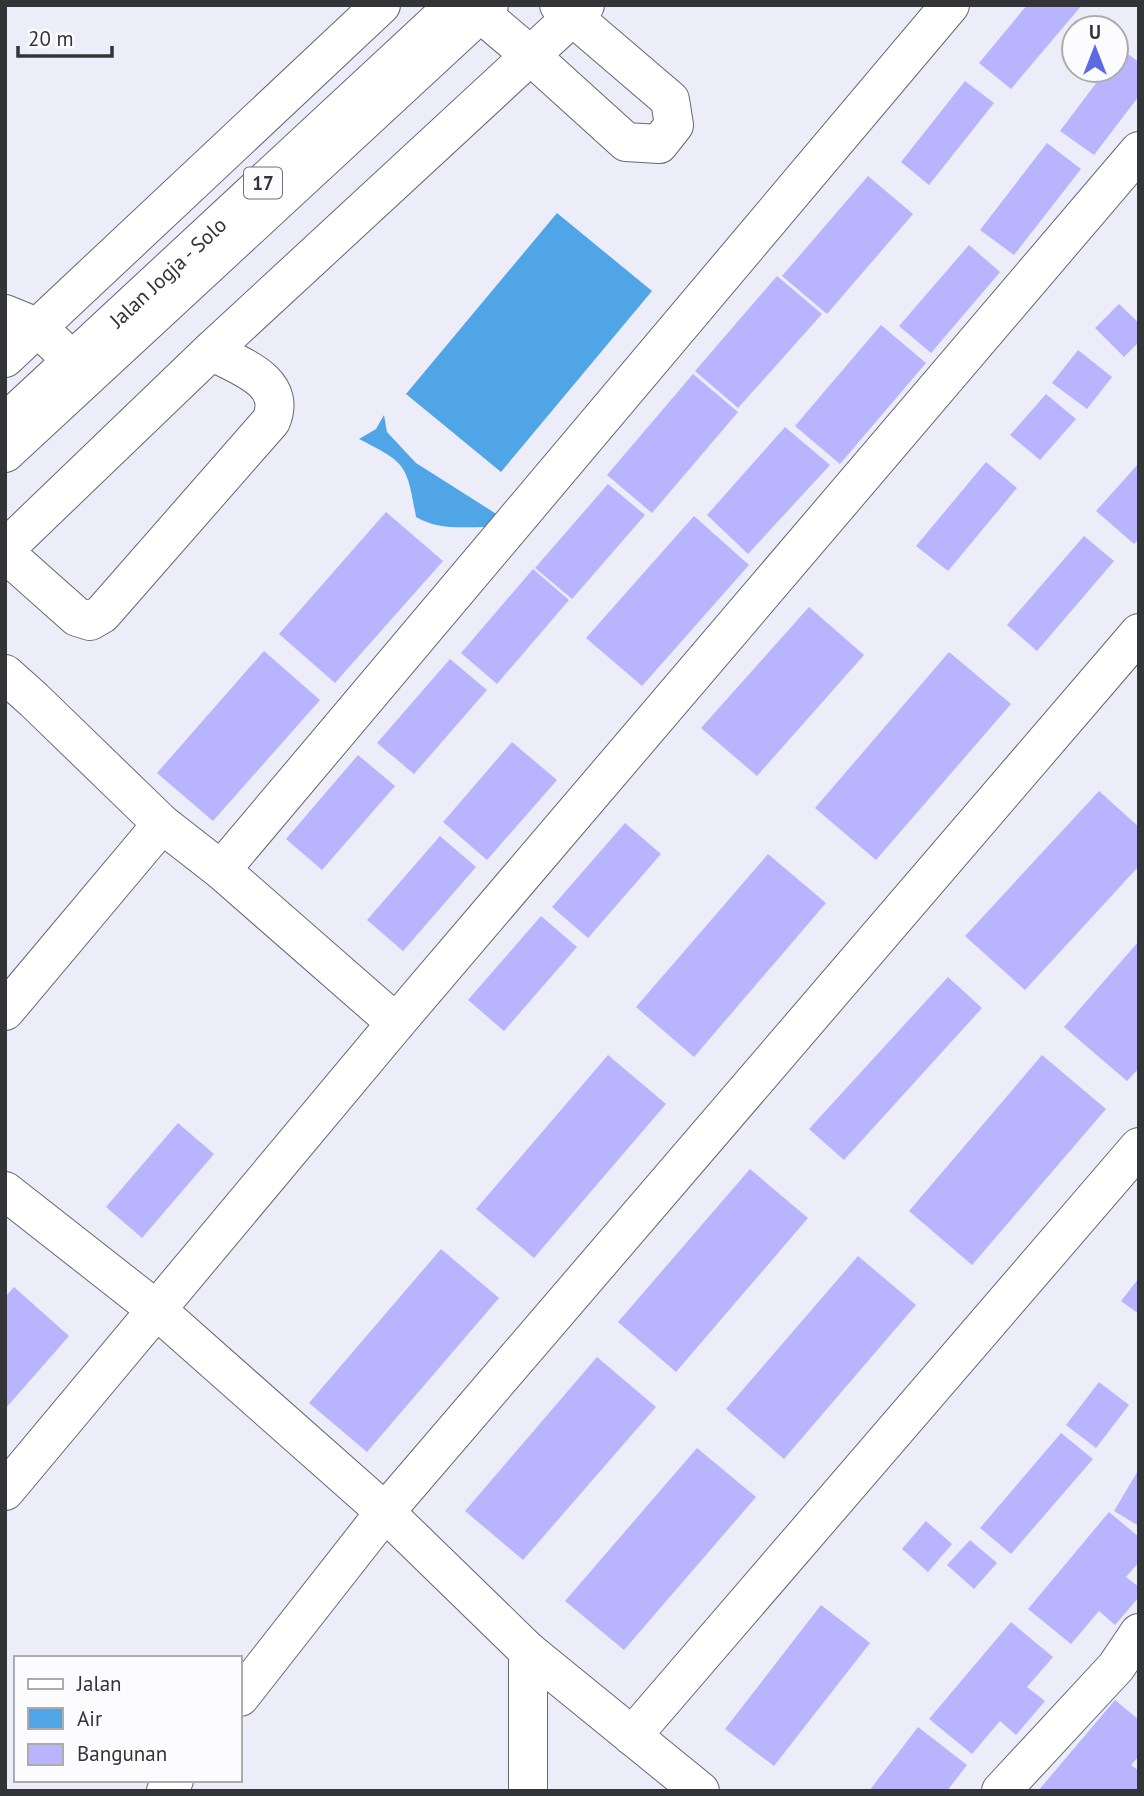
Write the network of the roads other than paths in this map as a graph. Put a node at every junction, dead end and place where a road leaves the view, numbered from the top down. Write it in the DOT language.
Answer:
graph roads {
  1 [pos="381,5"];
  2 [pos="950,5"];
  3 [pos="474,7"];
  4 [pos="572,9"];
  5 [pos="531,55"];
  6 [pos="1139,151"];
  7 [pos="21,320"];
  8 [pos="211,351"];
  9 [pos="5,358"];
  10 [pos="72,360"];
  11 [pos="5,423"];
  12 [pos="5,453"];
  13 [pos="5,551"];
  14 [pos="1139,633"];
  15 [pos="5,674"];
  16 [pos="162,824"];
  17 [pos="221,870"];
  18 [pos="5,1011"];
  19 [pos="396,1023"];
  20 [pos="1139,1147"];
  21 [pos="5,1191"];
  22 [pos="158,1311"];
  23 [pos="5,1491"];
  24 [pos="385,1512"];
  25 [pos="1139,1633"];
  26 [pos="527,1651"];
  27 [pos="242,1694"];
  28 [pos="632,1736"];
  29 [pos="528,1791"];
  30 [pos="700,1791"];
  31 [pos="1001,1791"];
  1 -- 7 [label="main road, 17"];
  2 -- 17 [label="main road"];
  3 -- 5 [label="main road"];
  3 -- 10 [label="main road, Jalan Jogja - Solo / 17"];
  3 -- 12 [label="main road"];
  4 -- 5 [label="main road"];
  4 -- 5 [label="main road"];
  5 -- 8 [label="main road"];
  6 -- 19 [label="main road"];
  7 -- 9 [label="main road, 17"];
  7 -- 10 [label="main road"];
  8 -- 13 [label="main road"];
  8 -- 13 [label="main road"];
  10 -- 11 [label="main road, Jalan Jogja - Solo / 17"];
  14 -- 24 [label="main road"];
  15 -- 16 [label="main road"];
  16 -- 17 [label="main road"];
  16 -- 18 [label="main road"];
  17 -- 19 [label="main road"];
  19 -- 22 [label="main road"];
  20 -- 28 [label="main road"];
  21 -- 22 [label="main road"];
  22 -- 23 [label="main road"];
  22 -- 24 [label="main road"];
  24 -- 26 [label="main road"];
  24 -- 27 [label="main road"];
  25 -- 31 [label="main road"];
  26 -- 28 [label="main road"];
  26 -- 29 [label="main road"];
  28 -- 30 [label="main road"];
}
